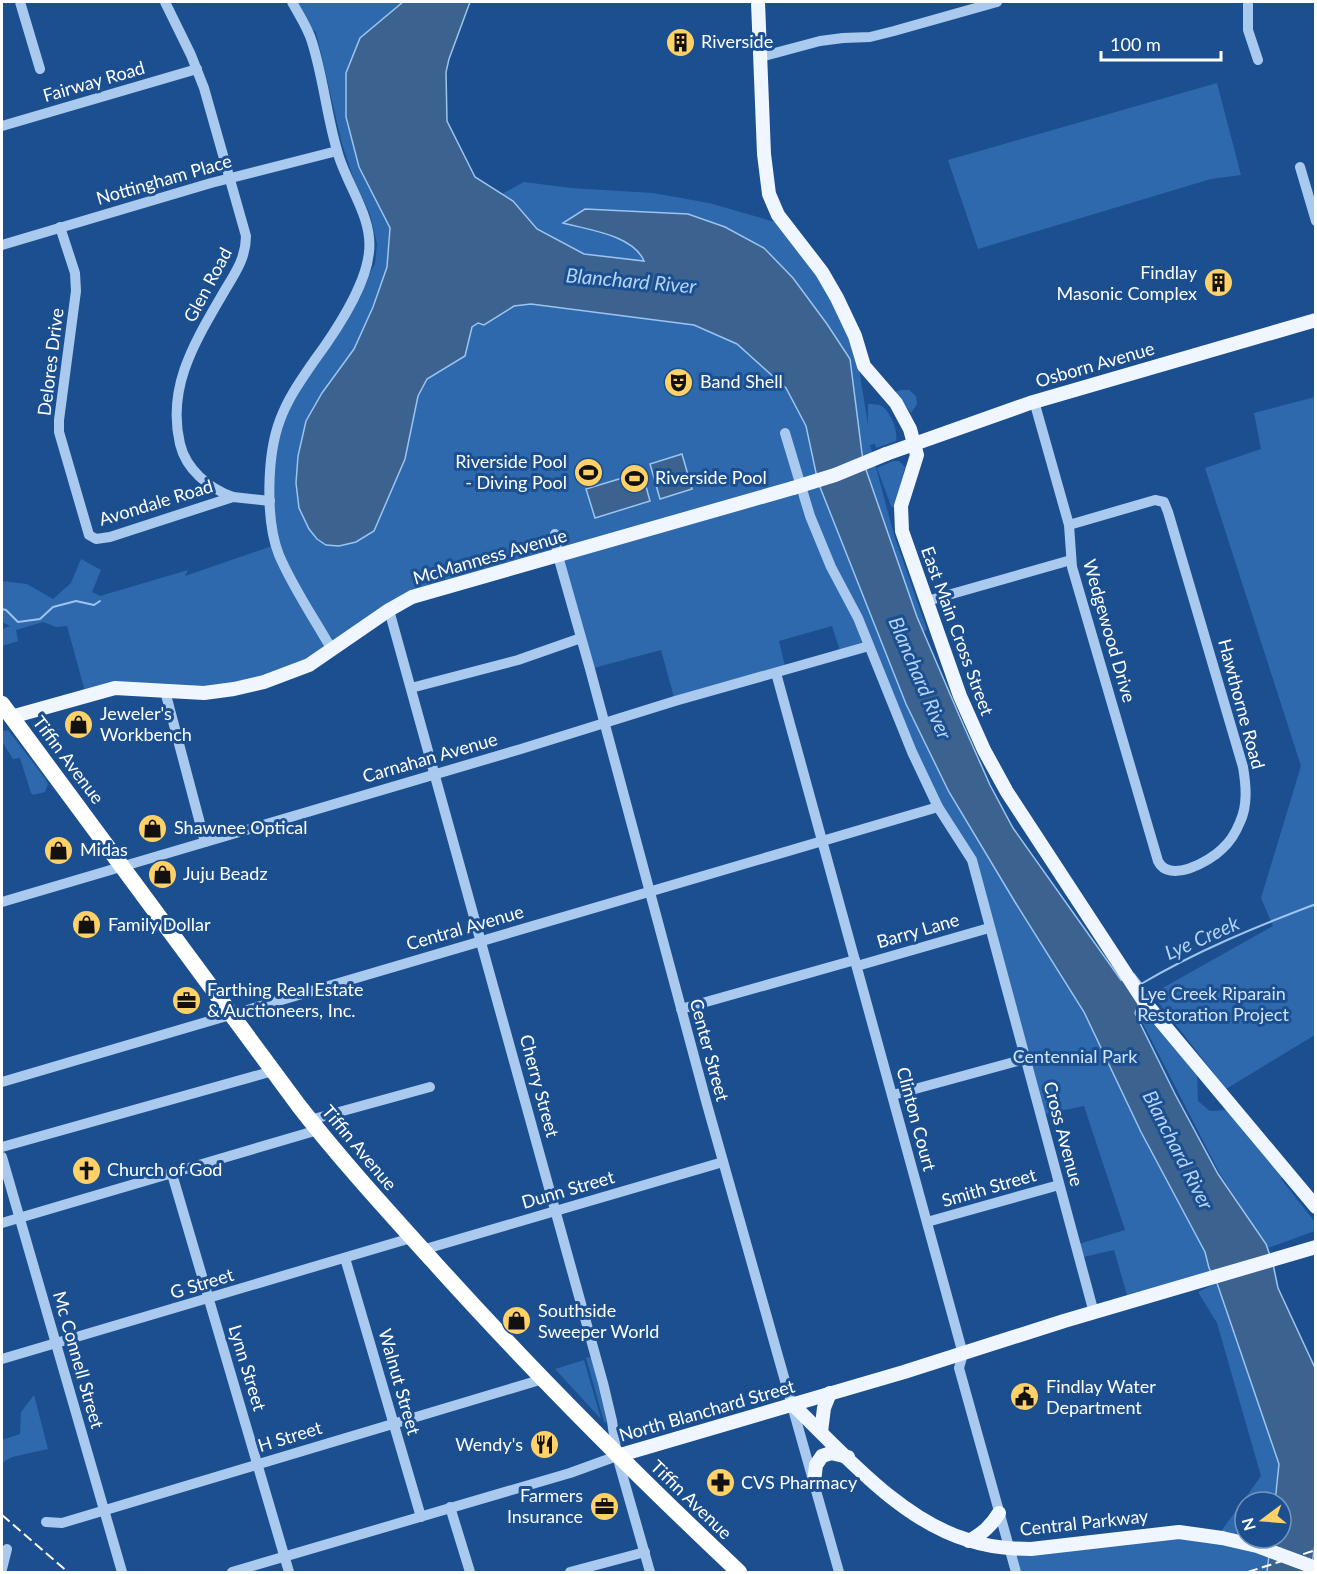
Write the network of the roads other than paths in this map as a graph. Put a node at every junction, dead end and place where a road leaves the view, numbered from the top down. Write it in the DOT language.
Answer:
graph roads {
  1 [pos="20,2"];
  2 [pos="165,2"];
  3 [pos="292,2"];
  4 [pos="758,2"];
  5 [pos="997,2"];
  6 [pos="1248,2"];
  7 [pos="760,57"];
  8 [pos="1258,60"];
  9 [pos="40,69"];
  10 [pos="196,69"];
  11 [pos="2,126"];
  12 [pos="337,151"];
  13 [pos="1300,167"];
  14 [pos="230,179"];
  15 [pos="1316,221"];
  16 [pos="60,227"];
  17 [pos="2,245"];
  18 [pos="1316,320"];
  19 [pos="1034,401"];
  20 [pos="784,433"];
  21 [pos="914,443"];
  22 [pos="886,454"];
  23 [pos="232,497"];
  24 [pos="270,501"];
  25 [pos="1069,525"];
  26 [pos="555,534"];
  27 [pos="89,535"];
  28 [pos="558,556"];
  29 [pos="1071,560"];
  30 [pos="927,601"];
  31 [pos="389,610"];
  32 [pos="581,638"];
  33 [pos="868,646"];
  34 [pos="332,650"];
  35 [pos="776,673"];
  36 [pos="411,688"];
  37 [pos="165,691"];
  38 [pos="5,714"];
  39 [pos="604,723"];
  40 [pos="436,774"];
  41 [pos="938,807"];
  42 [pos="823,839"];
  43 [pos="205,842"];
  44 [pos="123,866"];
  45 [pos="1162,868"];
  46 [pos="650,891"];
  47 [pos="2,902"];
  48 [pos="989,928"];
  49 [pos="481,941"];
  50 [pos="856,963"];
  51 [pos="681,1009"];
  52 [pos="231,1014"];
  53 [pos="1026,1059"];
  54 [pos="273,1071"];
  55 [pos="2,1082"];
  56 [pos="430,1087"];
  57 [pos="892,1095"];
  58 [pos="314,1125"];
  59 [pos="2,1147"];
  60 [pos="2,1157"];
  61 [pos="723,1162"];
  62 [pos="172,1174"];
  63 [pos="1059,1185"];
  64 [pos="1316,1207"];
  65 [pos="555,1211"];
  66 [pos="19,1218"];
  67 [pos="927,1222"];
  68 [pos="2,1223"];
  69 [pos="417,1244"];
  70 [pos="1316,1247"];
  71 [pos="345,1258"];
  72 [pos="209,1299"];
  73 [pos="1094,1313"];
  74 [pos="56,1344"];
  75 [pos="963,1354"];
  76 [pos="2,1359"];
  77 [pos="543,1379"];
  78 [pos="830,1394"];
  79 [pos="792,1404"];
  80 [pos="394,1423"];
  81 [pos="821,1432"];
  82 [pos="617,1456"];
  83 [pos="848,1457"];
  84 [pos="258,1464"];
  85 [pos="814,1482"];
  86 [pos="450,1507"];
  87 [pos="105,1510"];
  88 [pos="999,1513"];
  89 [pos="421,1517"];
  90 [pos="46,1522"];
  91 [pos="969,1541"];
  92 [pos="1009,1548"];
  93 [pos="7,1549"];
  94 [pos="645,1552"];
  95 [pos="285,1557"];
  96 [pos="1316,1568"];
  97 [pos="2,1569"];
  98 [pos="122,1572"];
  99 [pos="232,1572"];
  100 [pos="289,1572"];
  101 [pos="470,1572"];
  102 [pos="570,1572"];
  103 [pos="650,1572"];
  104 [pos="739,1572"];
  105 [pos="839,1572"];
  106 [pos="1016,1572"];
  1 -- 9 [label="street"];
  2 -- 10 [label="street, Glen Road"];
  3 -- 12 [label="street"];
  4 -- 7 [label="main road, East Main Cross Street"];
  5 -- 7 [label="street"];
  6 -- 8 [label="street"];
  7 -- 21 [label="main road, East Main Cross Street"];
  10 -- 11 [label="street, Fairway Road"];
  10 -- 14 [label="street, Glen Road"];
  12 -- 14 [label="street, Nottingham Place"];
  12 -- 24 [label="street"];
  13 -- 15 [label="street"];
  14 -- 16 [label="street, Nottingham Place"];
  14 -- 23 [label="street, Glen Road"];
  16 -- 17 [label="street, Nottingham Place"];
  16 -- 27 [label="street, Delores Drive"];
  18 -- 19 [label="main road, Osborn Avenue"];
  19 -- 21 [label="main road, Osborn Avenue"];
  19 -- 25 [label="street, Wedgewood Drive"];
  20 -- 33 [label="street, Cross Avenue"];
  21 -- 22 [label="main road, Osborn Avenue"];
  21 -- 30 [label="main road, East Main Cross Street"];
  22 -- 28 [label="main road, McManness Avenue, bridge"];
  23 -- 24 [label="street, Avondale Road"];
  23 -- 27 [label="street, Avondale Road"];
  24 -- 34 [label="street"];
  25 -- 29 [label="street, Wedgewood Drive"];
  25 -- 45 [label="street, Hawthorne Road"];
  26 -- 28 [label="street, Center Street"];
  28 -- 31 [label="main road, McManness Avenue"];
  28 -- 32 [label="street, Center Street"];
  29 -- 30 [label="street"];
  29 -- 45 [label="street, Wedgewood Drive"];
  30 -- 64 [label="main road, East Main Cross Street"];
  31 -- 34 [label="main road, McManness Avenue"];
  31 -- 36 [label="street, Cherry Street"];
  32 -- 36 [label="street"];
  32 -- 39 [label="street, Center Street"];
  33 -- 35 [label="street, Carnahan Avenue"];
  33 -- 41 [label="street, Cross Avenue"];
  34 -- 37 [label="main road, McManness Avenue"];
  35 -- 39 [label="street, Carnahan Avenue"];
  35 -- 42 [label="street, Clinton Court"];
  36 -- 40 [label="street, Cherry Street"];
  37 -- 38 [label="main road, McManness Avenue"];
  37 -- 43 [label="street"];
  38 -- 44 [label="highway, Tiffin Avenue"];
  39 -- 40 [label="street, Carnahan Avenue"];
  39 -- 46 [label="street, Center Street"];
  40 -- 43 [label="street, Carnahan Avenue"];
  40 -- 49 [label="street, Cherry Street"];
  41 -- 42 [label="street, Central Avenue"];
  41 -- 48 [label="street, Cross Avenue"];
  42 -- 46 [label="street, Central Avenue"];
  42 -- 50 [label="street, Clinton Court"];
  43 -- 44 [label="street, Carnahan Avenue"];
  44 -- 47 [label="street, Carnahan Avenue"];
  44 -- 52 [label="highway, Tiffin Avenue"];
  46 -- 49 [label="street, Central Avenue"];
  46 -- 51 [label="street, Center Street"];
  48 -- 50 [label="street, Barry Lane"];
  48 -- 53 [label="street, Cross Avenue"];
  49 -- 52 [label="street, Central Avenue"];
  49 -- 65 [label="street, Cherry Street"];
  50 -- 51 [label="street, Barry Lane"];
  50 -- 57 [label="street, Clinton Court"];
  51 -- 61 [label="street, Center Street"];
  52 -- 54 [label="highway, Tiffin Avenue"];
  52 -- 55 [label="street, Central Avenue"];
  53 -- 57 [label="street"];
  53 -- 63 [label="street, Cross Avenue"];
  54 -- 58 [label="highway, Tiffin Avenue"];
  54 -- 59 [label="street"];
  56 -- 58 [label="street"];
  57 -- 67 [label="street, Clinton Court"];
  58 -- 62 [label="street"];
  58 -- 69 [label="highway, Tiffin Avenue"];
  60 -- 66 [label="street, Mc Connell Street"];
  61 -- 65 [label="street, Dunn Street"];
  61 -- 79 [label="street, Center Street"];
  62 -- 66 [label="street"];
  62 -- 72 [label="street, Lynn Street"];
  63 -- 67 [label="street, Smith Street"];
  63 -- 73 [label="street, Cross Avenue"];
  65 -- 69 [label="street, Dunn Street"];
  65 -- 82 [label="street, Cherry Street"];
  66 -- 68 [label="street"];
  66 -- 74 [label="street, Mc Connell Street"];
  67 -- 75 [label="street, Clinton Court"];
  69 -- 71 [label="street, G Street"];
  69 -- 77 [label="highway, Tiffin Avenue"];
  70 -- 73 [label="main road, North Blanchard Street"];
  71 -- 72 [label="street, G Street"];
  71 -- 80 [label="street, Walnut Street"];
  72 -- 74 [label="street, G Street"];
  72 -- 84 [label="street, Lynn Street"];
  73 -- 75 [label="main road, North Blanchard Street"];
  74 -- 76 [label="street, G Street"];
  74 -- 87 [label="street, Mc Connell Street"];
  75 -- 78 [label="main road, North Blanchard Street"];
  75 -- 88 [label="street, Clinton Court"];
  77 -- 80 [label="street, H Street"];
  77 -- 82 [label="highway, Tiffin Avenue"];
  78 -- 79 [label="main road, North Blanchard Street"];
  78 -- 81 [label="main road"];
  79 -- 81 [label="main road, Central Parkway"];
  79 -- 82 [label="main road, North Blanchard Street"];
  79 -- 85 [label="street, Center Street"];
  80 -- 84 [label="street, H Street"];
  80 -- 89 [label="street, Walnut Street"];
  81 -- 83 [label="main road, Central Parkway"];
  82 -- 86 [label="street, North Blanchard Street"];
  82 -- 94 [label="street, Cherry Street"];
  82 -- 104 [label="highway, Tiffin Avenue"];
  83 -- 85 [label="main road"];
  83 -- 91 [label="main road, Central Parkway"];
  84 -- 87 [label="street, H Street"];
  84 -- 95 [label="street, Lynn Street"];
  85 -- 105 [label="street, Center Street"];
  86 -- 89 [label="street, North Blanchard Street"];
  86 -- 101 [label="street"];
  87 -- 90 [label="street, H Street"];
  87 -- 98 [label="street, Mc Connell Street"];
  88 -- 91 [label="main road"];
  88 -- 92 [label="street, Clinton Court"];
  89 -- 95 [label="street, North Blanchard Street"];
  91 -- 92 [label="main road, Central Parkway"];
  92 -- 96 [label="main road, Central Parkway, bridge"];
  92 -- 106 [label="street, Clinton Court"];
  93 -- 97 [label="street"];
  94 -- 102 [label="street"];
  94 -- 103 [label="street, Cherry Street"];
  95 -- 99 [label="street, North Blanchard Street"];
  95 -- 100 [label="street, Lynn Street"];
}
